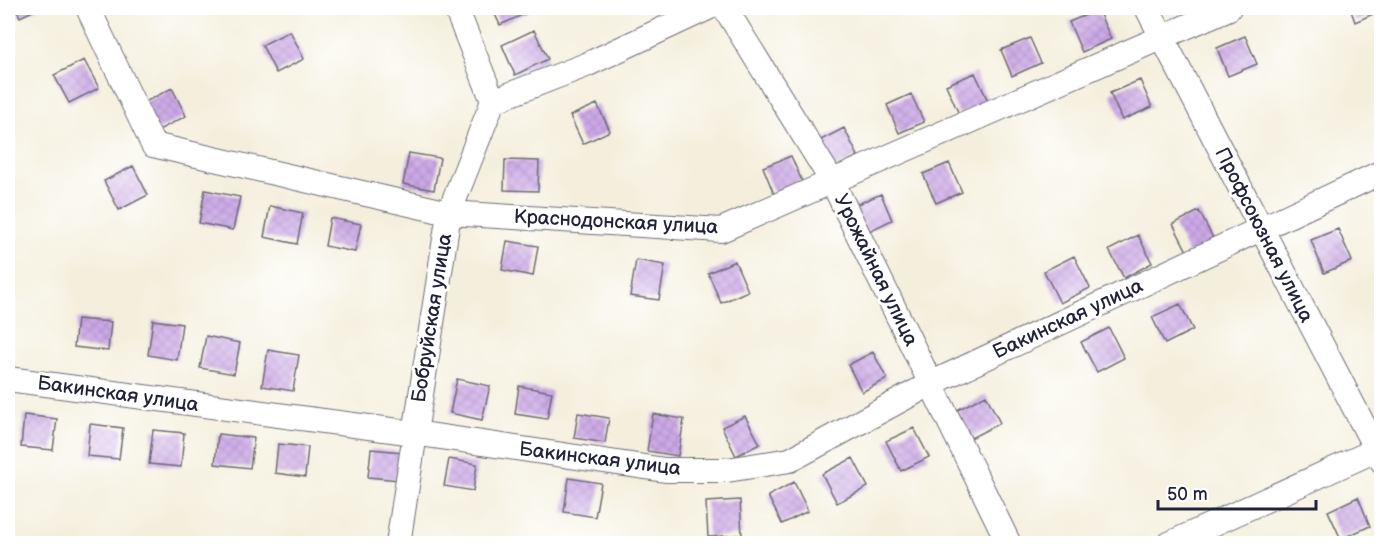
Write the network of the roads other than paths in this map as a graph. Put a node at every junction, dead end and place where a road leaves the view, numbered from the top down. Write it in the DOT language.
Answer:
graph roads {
  1 [pos="88,8"];
  2 [pos="456,8"];
  3 [pos="708,8"];
  4 [pos="724,8"];
  5 [pos="1148,8"];
  6 [pos="1229,8"];
  7 [pos="1162,36"];
  8 [pos="493,101"];
  9 [pos="1382,172"];
  10 [pos="832,181"];
  11 [pos="449,213"];
  12 [pos="1260,228"];
  13 [pos="8,380"];
  14 [pos="932,383"];
  15 [pos="414,433"];
  16 [pos="1379,456"];
  17 [pos="398,543"];
  18 [pos="1009,543"];
  19 [pos="1169,543"];
  1 -- 11 [label="street, Краснодонская улица"];
  2 -- 8 [label="street"];
  3 -- 8 [label="street"];
  4 -- 10 [label="street, Урожайная улица"];
  5 -- 7 [label="street, Профсоюзная улица"];
  6 -- 7 [label="street, Краснодонская улица"];
  7 -- 10 [label="street, Краснодонская улица"];
  7 -- 12 [label="street, Профсоюзная улица"];
  8 -- 11 [label="street, Бобруйская улица"];
  9 -- 12 [label="street, Бакинская улица"];
  10 -- 11 [label="street, Краснодонская улица"];
  10 -- 14 [label="street, Урожайная улица"];
  11 -- 15 [label="street, Бобруйская улица"];
  12 -- 14 [label="street, Бакинская улица"];
  12 -- 16 [label="street, Профсоюзная улица"];
  13 -- 15 [label="street, Бакинская улица"];
  14 -- 15 [label="street, Бакинская улица"];
  14 -- 18 [label="street, Урожайная улица"];
  15 -- 17 [label="street, Бобруйская улица"];
  16 -- 19 [label="street"];
}
